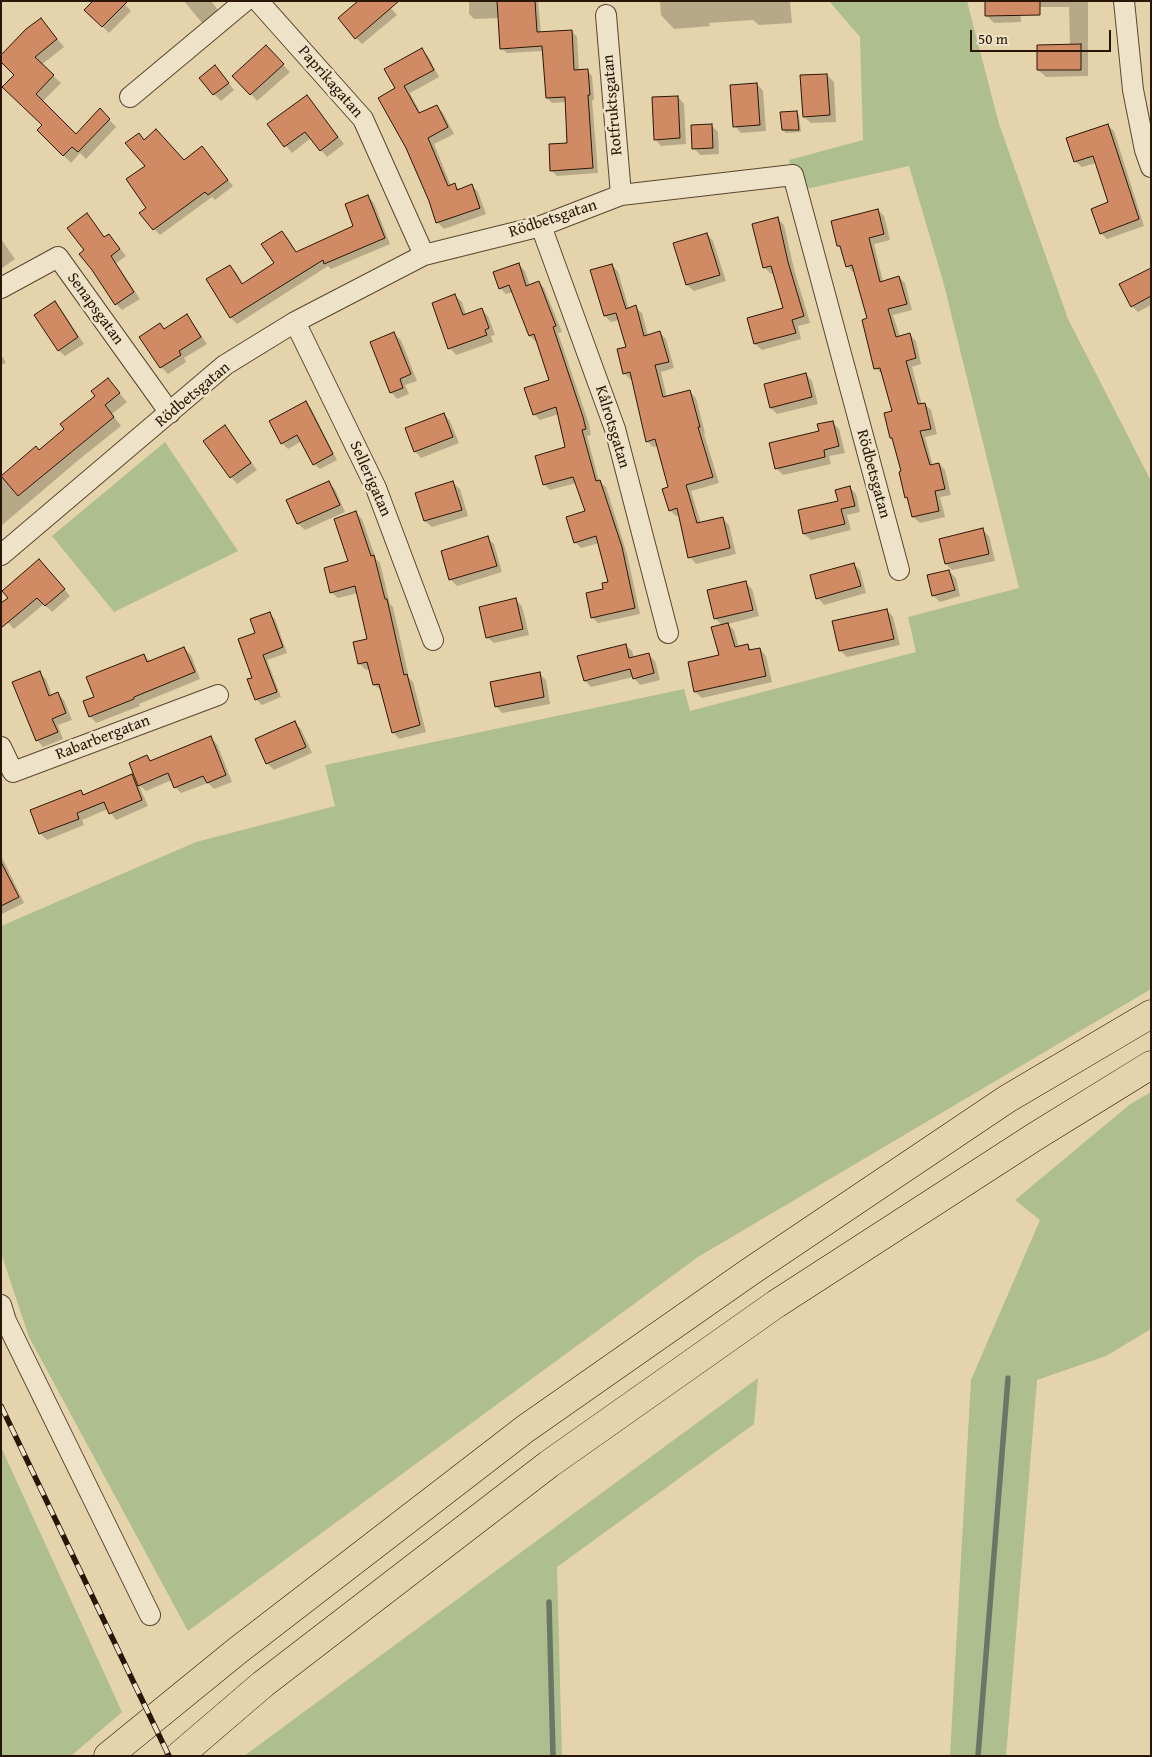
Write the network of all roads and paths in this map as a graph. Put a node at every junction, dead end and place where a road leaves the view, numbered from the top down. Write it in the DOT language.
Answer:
graph roads {
  1 [pos="245,1"];
  2 [pos="258,1"];
  3 [pos="1124,1"];
  4 [pos="606,15"];
  5 [pos="130,97"];
  6 [pos="1151,167"];
  7 [pos="621,195"];
  8 [pos="541,226"];
  9 [pos="424,255"];
  10 [pos="1,288"];
  11 [pos="295,322"];
  12 [pos="170,414"];
  13 [pos="1,555"];
  14 [pos="899,570"];
  15 [pos="668,633"];
  16 [pos="433,640"];
  17 [pos="218,695"];
  18 [pos="1,747"];
  19 [pos="1151,1014"];
  20 [pos="1151,1065"];
  21 [pos="1,1305"];
  22 [pos="150,1615"];
  23 [pos="108,1756"];
  24 [pos="178,1756"];
  1 -- 5 [label="street"];
  2 -- 9 [label="street, Paprikagatan"];
  3 -- 6 [label="street"];
  4 -- 7 [label="street, Rotfruktsgatan"];
  7 -- 8 [label="street, Rödbetsgatan"];
  7 -- 14 [label="street, Rödbetsgatan"];
  8 -- 9 [label="street, Rödbetsgatan"];
  8 -- 15 [label="street, Kålrotsgatan"];
  9 -- 11 [label="street, Rödbetsgatan"];
  10 -- 12 [label="street, Senapsgatan"];
  11 -- 12 [label="street, Rödbetsgatan"];
  11 -- 16 [label="street, Sellerigatan"];
  12 -- 13 [label="street, Rödbetsgatan"];
  17 -- 18 [label="street, Rabarbergatan"];
  19 -- 23 [label="highway"];
  20 -- 24 [label="highway"];
  21 -- 22 [label="street"];
}
